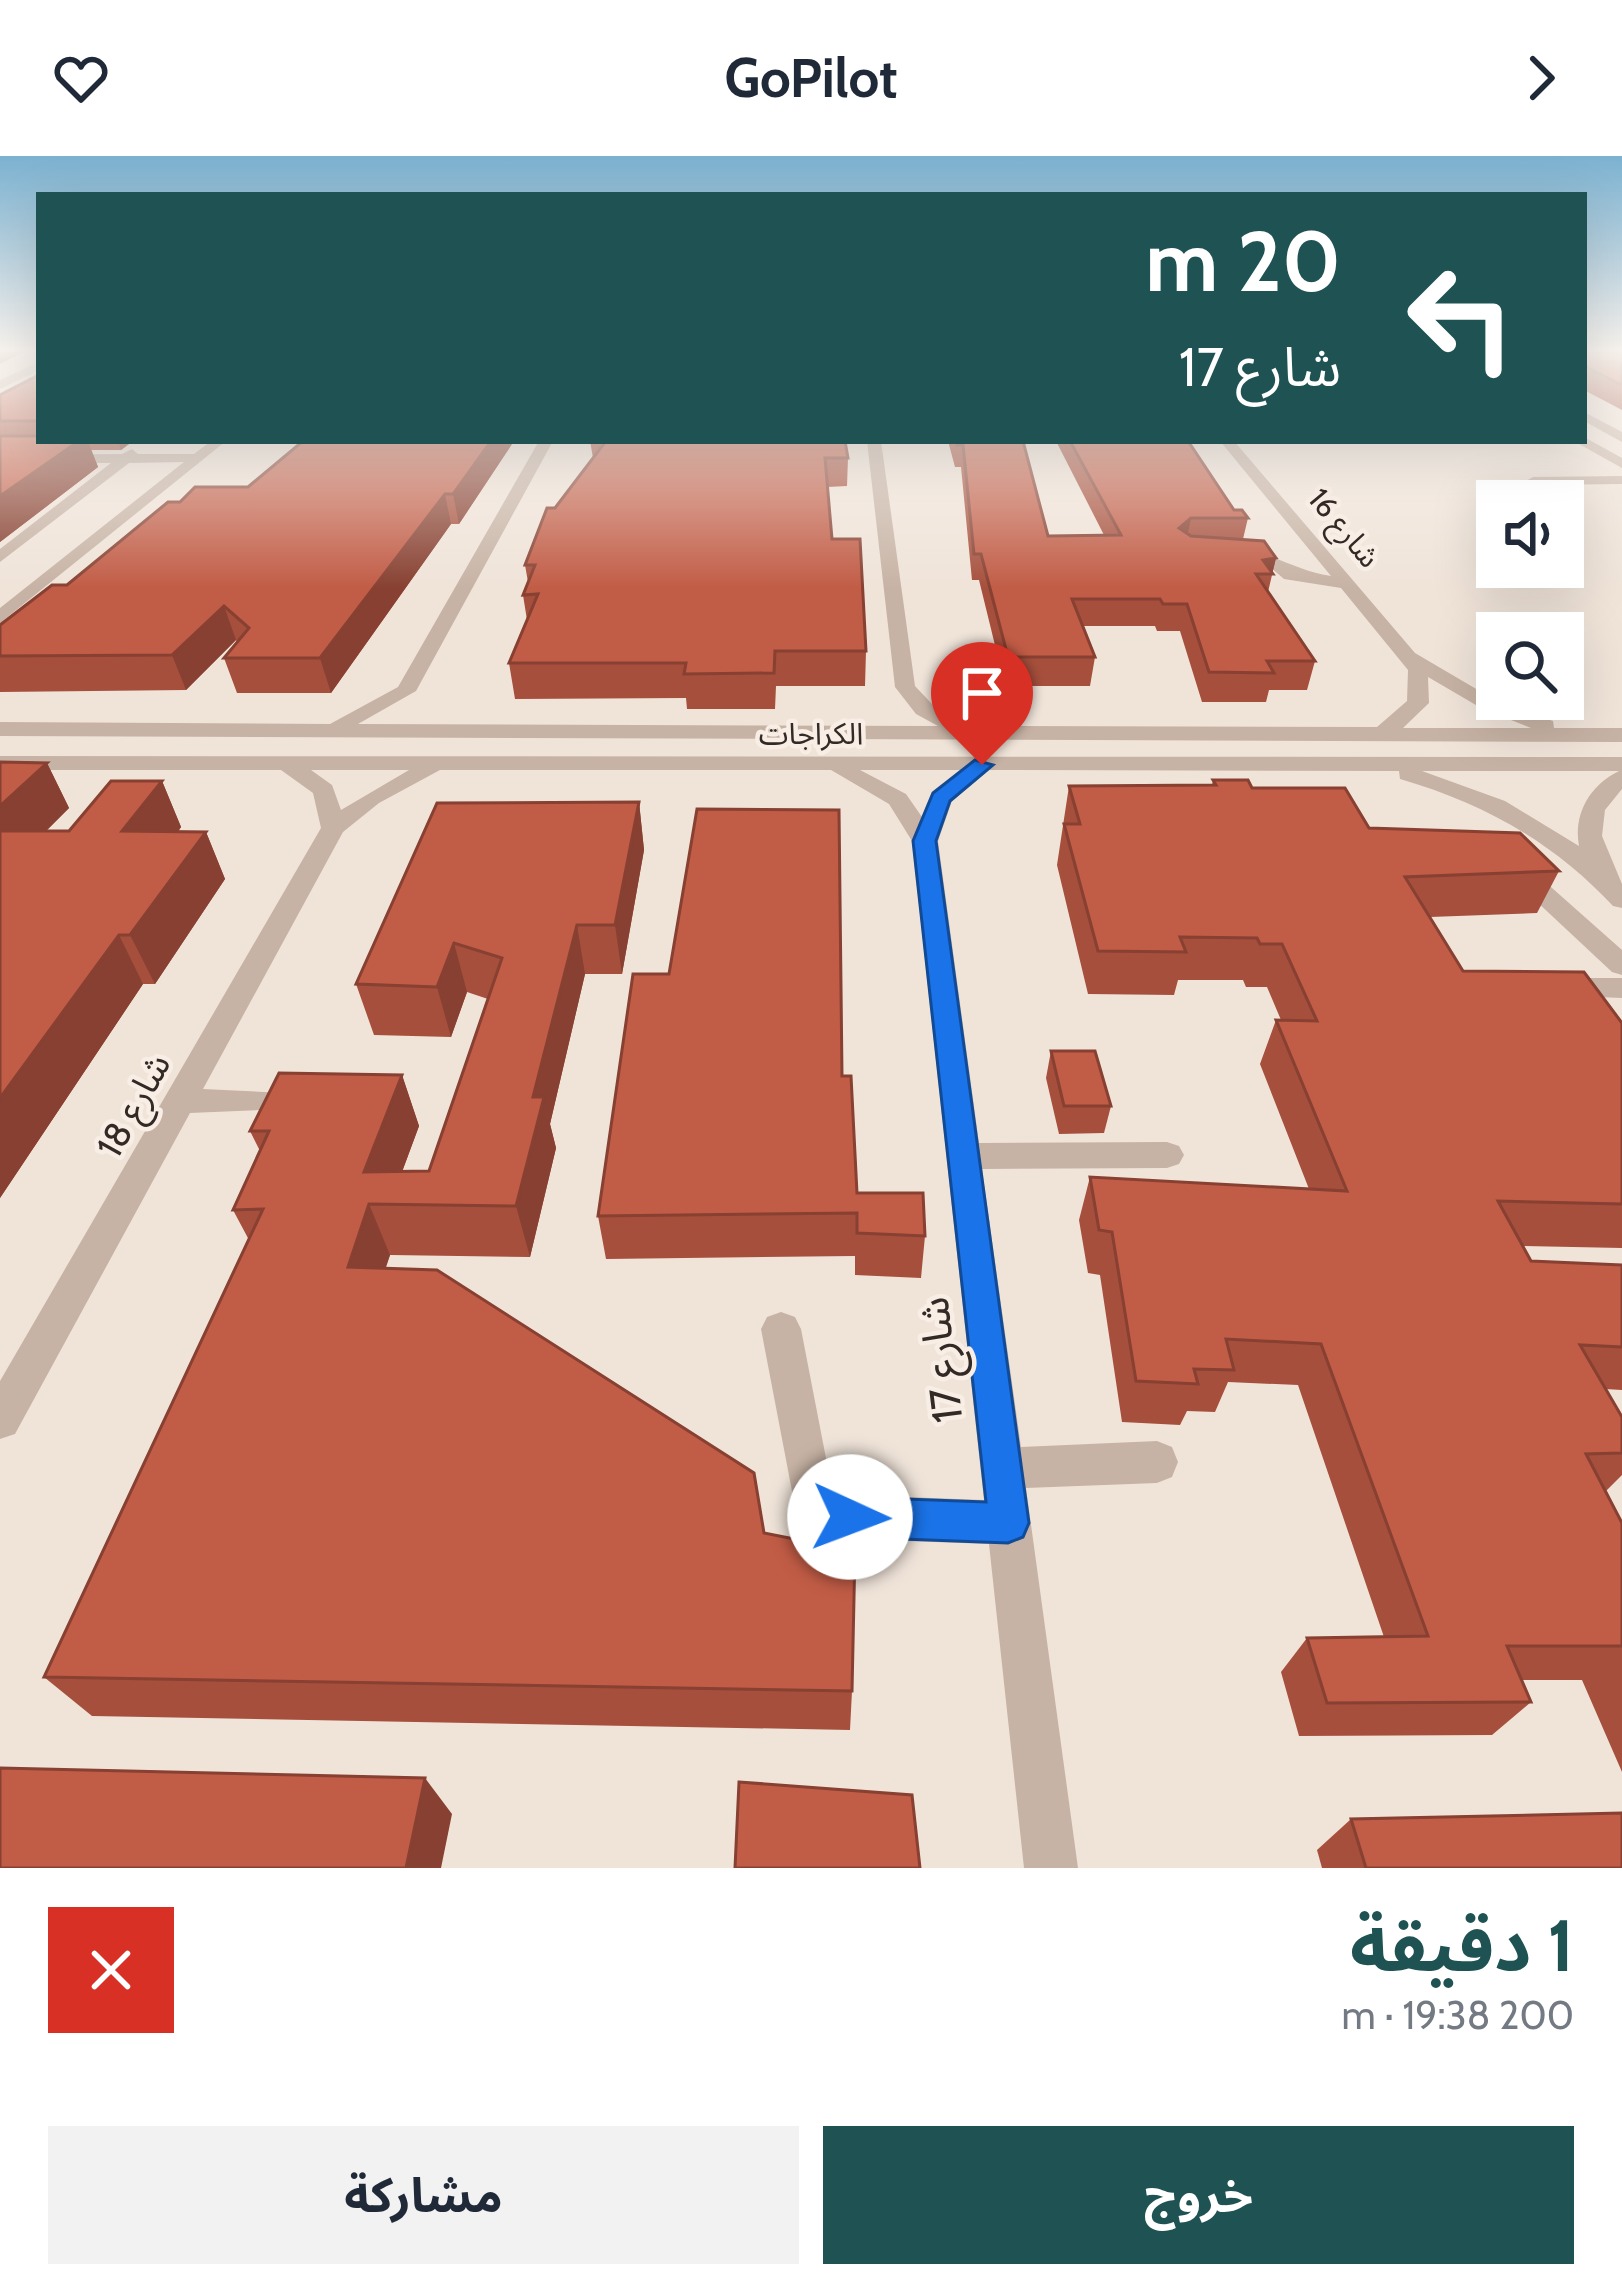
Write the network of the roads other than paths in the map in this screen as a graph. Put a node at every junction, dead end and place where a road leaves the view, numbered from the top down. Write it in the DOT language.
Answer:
graph roads {
  1 [pos="1587,443"];
  2 [pos="144,444"];
  3 [pos="215,444"];
  4 [pos="544,444"];
  5 [pos="874,444"];
  6 [pos="1230,444"];
  7 [pos="128,458"];
  8 [pos="197,458"];
  9 [pos="5,462"];
  10 [pos="1622,464"];
  11 [pos="1622,480"];
  12 [pos="1584,481"];
  13 [pos="1220,551"];
  14 [pos="0,557"];
  15 [pos="1348,584"];
  16 [pos="0,617"];
  17 [pos="1412,658"];
  18 [pos="406,691"];
  19 [pos="894,701"];
  20 [pos="0,729"];
  21 [pos="320,731"];
  22 [pos="473,731"];
  23 [pos="850,731"];
  24 [pos="963,731"];
  25 [pos="1385,732"];
  26 [pos="1582,735"];
  27 [pos="1622,735"];
  28 [pos="0,763"];
  29 [pos="287,764"];
  30 [pos="442,764"];
  31 [pos="819,764"];
  32 [pos="1622,764"];
  33 [pos="982,765"];
  34 [pos="1378,766"];
  35 [pos="1622,777"];
  36 [pos="333,828"];
  37 [pos="925,841"];
  38 [pos="1500,854"];
  39 [pos="1617,894"];
  40 [pos="1622,966"];
  41 [pos="1535,987"];
  42 [pos="1622,988"];
  43 [pos="180,1101"];
  44 [pos="272,1102"];
  45 [pos="1167,1155"];
  46 [pos="964,1156"];
  47 [pos="781,1328"];
  48 [pos="0,1420"];
  49 [pos="1157,1462"];
  50 [pos="1001,1468"];
  51 [pos="1008,1523"];
  52 [pos="1051,1868"];
  1 -- 10 [label="street"];
  2 -- 7 [label="street"];
  3 -- 8 [label="street"];
  4 -- 18 [label="street"];
  5 -- 19 [label="street"];
  6 -- 15 [label="street, شارع 16"];
  7 -- 8 [label="street"];
  7 -- 9 [label="street"];
  7 -- 14 [label="street"];
  8 -- 16 [label="street"];
  11 -- 12 [label="street"];
  13 -- 15 [label="street"];
  15 -- 17 [label="street, شارع 16"];
  17 -- 25 [label="street"];
  17 -- 26 [label="street, شارع 16"];
  18 -- 21 [label="street"];
  18 -- 22 [label="street"];
  19 -- 23 [label="street"];
  19 -- 24 [label="street"];
  20 -- 21 [label="street, الكراجات"];
  21 -- 22 [label="street, الكراجات"];
  22 -- 23 [label="street, الكراجات"];
  23 -- 24 [label="street, الكراجات"];
  24 -- 25 [label="street, الكراجات"];
  25 -- 26 [label="street, الكراجات"];
  26 -- 27 [label="street, الكراجات"];
  28 -- 29 [label="street, الكراجات"];
  29 -- 30 [label="street, الكراجات"];
  29 -- 36 [label="street"];
  30 -- 31 [label="street, الكراجات"];
  30 -- 36 [label="street, شارع 18"];
  31 -- 33 [label="street, الكراجات"];
  31 -- 37 [label="street"];
  32 -- 34 [label="street, الكراجات"];
  33 -- 34 [label="street, الكراجات"];
  33 -- 37 [label="street"];
  34 -- 39 [label="street"];
  35 -- 39 [label="street"];
  36 -- 43 [label="street, شارع 18"];
  37 -- 46 [label="street, شارع 17"];
  38 -- 40 [label="street"];
  41 -- 42 [label="street"];
  43 -- 44 [label="street"];
  43 -- 48 [label="street, شارع 18"];
  45 -- 46 [label="street"];
  46 -- 50 [label="street, شارع 17"];
  47 -- 51 [label="street"];
  49 -- 50 [label="street"];
  50 -- 51 [label="street, شارع 17"];
  51 -- 52 [label="street, شارع 17"];
}
